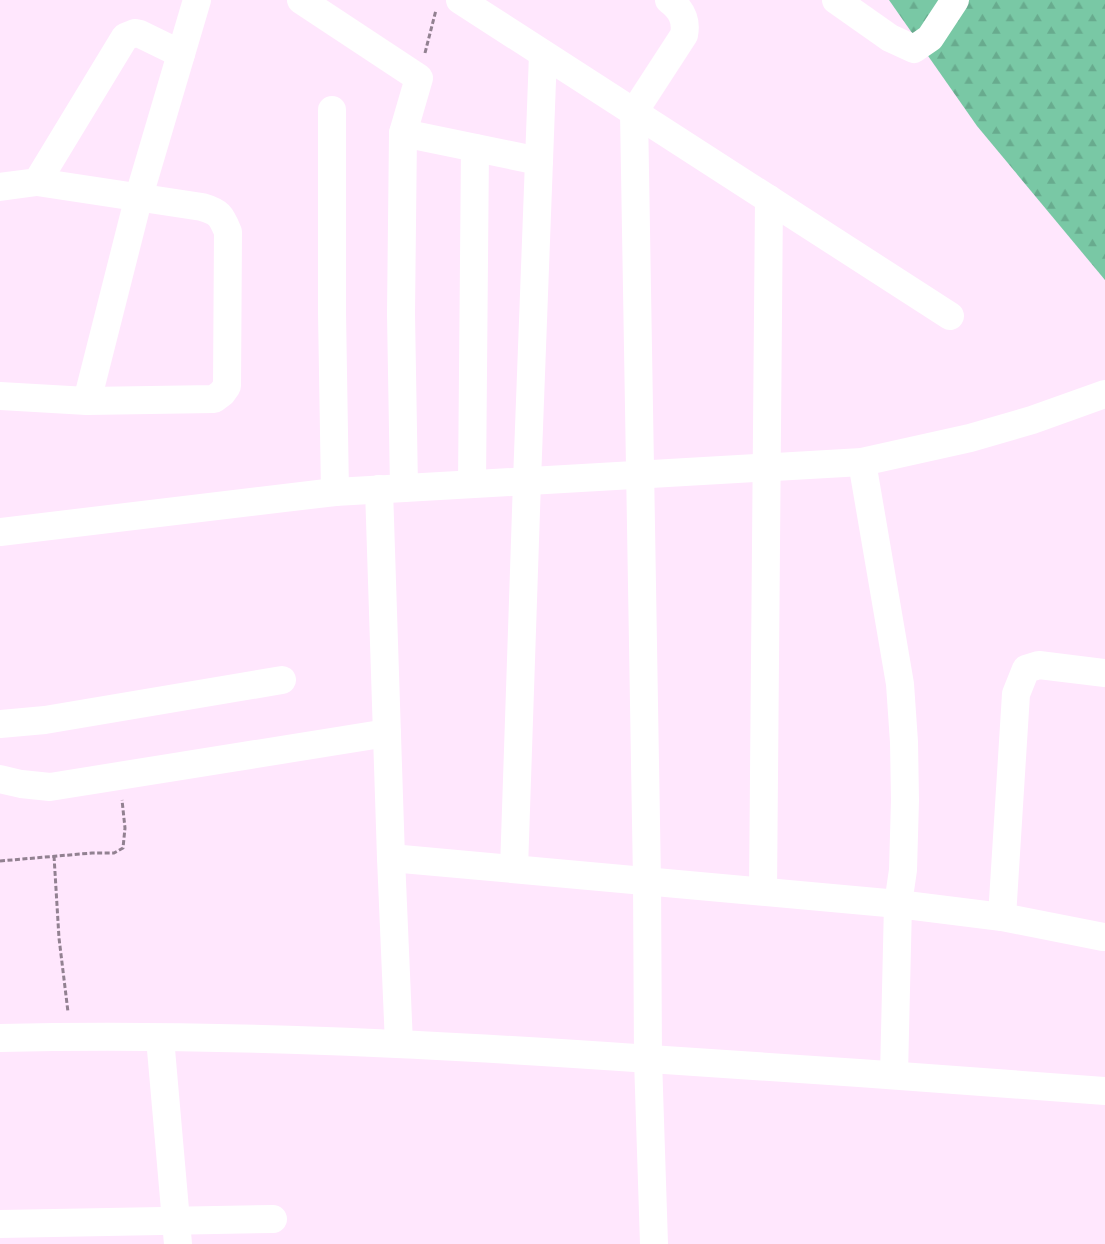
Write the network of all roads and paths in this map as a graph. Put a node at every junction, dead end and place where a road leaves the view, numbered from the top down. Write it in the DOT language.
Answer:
graph roads {
  1 [pos="197,0"];
  2 [pos="302,0"];
  3 [pos="669,0"];
  4 [pos="836,0"];
  5 [pos="955,0"];
  6 [pos="448,4"];
  7 [pos="181,54"];
  8 [pos="543,54"];
  9 [pos="419,78"];
  10 [pos="332,110"];
  11 [pos="634,112"];
  12 [pos="403,133"];
  13 [pos="475,148"];
  14 [pos="540,161"];
  15 [pos="37,182"];
  16 [pos="0,187"];
  17 [pos="139,196"];
  18 [pos="769,199"];
  19 [pos="950,316"];
  20 [pos="1105,394"];
  21 [pos="0,396"];
  22 [pos="87,401"];
  23 [pos="862,462"];
  24 [pos="766,467"];
  25 [pos="640,474"];
  26 [pos="527,481"];
  27 [pos="472,484"];
  28 [pos="392,488"];
  29 [pos="335,492"];
  30 [pos="0,532"];
  31 [pos="1105,673"];
  32 [pos="282,680"];
  33 [pos="0,724"];
  34 [pos="387,733"];
  35 [pos="120,775"];
  36 [pos="0,779"];
  37 [pos="54,856"];
  38 [pos="391,858"];
  39 [pos="0,861"];
  40 [pos="514,869"];
  41 [pos="648,881"];
  42 [pos="763,891"];
  43 [pos="898,904"];
  44 [pos="1002,917"];
  45 [pos="1103,937"];
  46 [pos="70,1036"];
  47 [pos="0,1038"];
  48 [pos="160,1038"];
  49 [pos="399,1044"];
  50 [pos="648,1059"];
  51 [pos="894,1074"];
  52 [pos="1105,1091"];
  53 [pos="273,1219"];
  54 [pos="0,1224"];
  55 [pos="178,1232"];
  56 [pos="654,1244"];
  1 -- 7 [label="street"];
  2 -- 9 [label="street"];
  3 -- 11 [label="street"];
  4 -- 5 [label="street"];
  6 -- 8 [label="street"];
  6 -- 9 [label="path"];
  7 -- 15 [label="street"];
  7 -- 17 [label="street"];
  8 -- 11 [label="street"];
  8 -- 14 [label="street"];
  9 -- 12 [label="street"];
  10 -- 29 [label="street"];
  11 -- 18 [label="street"];
  11 -- 25 [label="street"];
  12 -- 13 [label="street"];
  12 -- 28 [label="street"];
  13 -- 14 [label="street"];
  13 -- 27 [label="street"];
  14 -- 26 [label="street"];
  15 -- 16 [label="street"];
  15 -- 17 [label="street"];
  17 -- 22 [label="street"];
  17 -- 22 [label="street"];
  18 -- 19 [label="street"];
  18 -- 24 [label="street"];
  20 -- 23 [label="street"];
  21 -- 22 [label="street"];
  23 -- 24 [label="street"];
  23 -- 43 [label="street"];
  24 -- 25 [label="street"];
  24 -- 42 [label="street"];
  25 -- 26 [label="street"];
  25 -- 41 [label="street"];
  26 -- 27 [label="street"];
  26 -- 40 [label="street"];
  27 -- 28 [label="street"];
  28 -- 29 [label="street"];
  28 -- 34 [label="street"];
  29 -- 30 [label="street"];
  31 -- 44 [label="street"];
  32 -- 33 [label="street"];
  34 -- 35 [label="street"];
  34 -- 38 [label="street"];
  35 -- 36 [label="street"];
  35 -- 37 [label="path"];
  37 -- 39 [label="path"];
  37 -- 46 [label="path"];
  38 -- 40 [label="street"];
  38 -- 49 [label="street"];
  40 -- 41 [label="street"];
  41 -- 42 [label="street"];
  41 -- 50 [label="street"];
  42 -- 43 [label="street"];
  43 -- 44 [label="street"];
  43 -- 51 [label="street"];
  44 -- 45 [label="street"];
  46 -- 47 [label="street"];
  46 -- 48 [label="street"];
  48 -- 49 [label="street"];
  48 -- 55 [label="street"];
  49 -- 50 [label="street"];
  50 -- 51 [label="street"];
  50 -- 56 [label="street"];
  51 -- 52 [label="street"];
  53 -- 55 [label="street"];
  54 -- 55 [label="street"];
}
